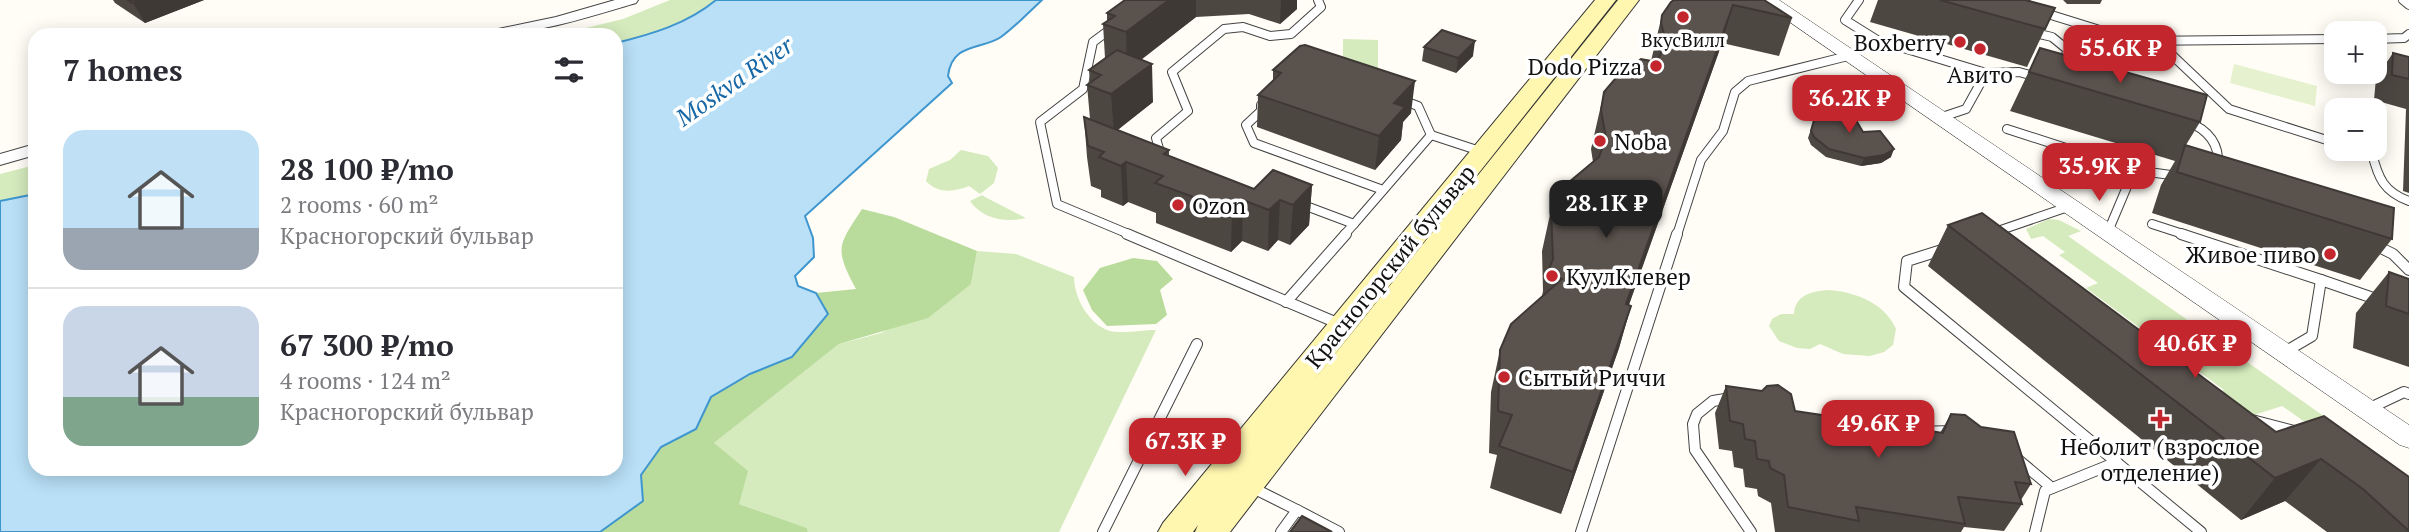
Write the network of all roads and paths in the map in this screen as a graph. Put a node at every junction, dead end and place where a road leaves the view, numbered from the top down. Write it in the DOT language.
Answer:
graph roads {
  1 [pos="631,0"];
  2 [pos="1318,0"];
  3 [pos="1606,0"];
  4 [pos="1629,0"];
  5 [pos="1767,0"];
  6 [pos="1859,0"];
  7 [pos="2023,0"];
  8 [pos="2403,0"];
  9 [pos="2409,5"];
  10 [pos="1121,21"];
  11 [pos="526,28"];
  12 [pos="2025,30"];
  13 [pos="2409,34"];
  14 [pos="2324,39"];
  15 [pos="2387,39"];
  16 [pos="2156,40"];
  17 [pos="1848,56"];
  18 [pos="2059,72"];
  19 [pos="1986,73"];
  20 [pos="2042,79"];
  21 [pos="1261,93"];
  22 [pos="1394,98"];
  23 [pos="1939,118"];
  24 [pos="2181,120"];
  25 [pos="2007,129"];
  26 [pos="1431,135"];
  27 [pos="2324,139"];
  28 [pos="28,151"];
  29 [pos="1483,152"];
  30 [pos="0,160"];
  31 [pos="2375,161"];
  32 [pos="1173,163"];
  33 [pos="2134,170"];
  34 [pos="2217,176"];
  35 [pos="2191,180"];
  36 [pos="1383,190"];
  37 [pos="1292,201"];
  38 [pos="2409,201"];
  39 [pos="2068,207"];
  40 [pos="2152,224"];
  41 [pos="1354,225"];
  42 [pos="2106,234"];
  43 [pos="2363,238"];
  44 [pos="1956,245"];
  45 [pos="1991,245"];
  46 [pos="2409,270"];
  47 [pos="2321,280"];
  48 [pos="1286,302"];
  49 [pos="2384,302"];
  50 [pos="1342,325"];
  51 [pos="1197,344"];
  52 [pos="2283,353"];
  53 [pos="2409,394"];
  54 [pos="1740,399"];
  55 [pos="2367,410"];
  56 [pos="2244,418"];
  57 [pos="1909,433"];
  58 [pos="1966,434"];
  59 [pos="2308,438"];
  60 [pos="2409,438"];
  61 [pos="2000,448"];
  62 [pos="2117,462"];
  63 [pos="1255,477"];
  64 [pos="2052,488"];
  65 [pos="1297,510"];
  66 [pos="1102,532"];
  67 [pos="1174,532"];
  68 [pos="1211,532"];
  69 [pos="1281,532"];
  70 [pos="1339,532"];
  71 [pos="1581,532"];
  72 [pos="1751,532"];
  73 [pos="2035,532"];
  74 [pos="2202,532"];
  1 -- 11 [label="street"];
  2 -- 32 [label="lane"];
  3 -- 29 [label="main road, Красногорский бульвар"];
  4 -- 63 [label="main road, Красногорский бульвар"];
  5 -- 17 [label="street"];
  6 -- 19 [label="lane"];
  7 -- 16 [label="lane"];
  8 -- 9 [label="lane"];
  10 -- 48 [label="lane"];
  12 -- 18 [label="lane"];
  13 -- 15 [label="lane"];
  14 -- 16 [label="lane"];
  16 -- 27 [label="lane"];
  17 -- 23 [label="street"];
  17 -- 71 [label="lane"];
  19 -- 20 [label="lane"];
  19 -- 23 [label="lane"];
  21 -- 36 [label="lane"];
  22 -- 26 [label="lane"];
  23 -- 39 [label="street"];
  24 -- 34 [label="lane"];
  25 -- 33 [label="lane"];
  26 -- 29 [label="lane"];
  26 -- 36 [label="lane"];
  28 -- 30 [label="street"];
  29 -- 50 [label="main road, Красногорский бульвар"];
  31 -- 38 [label="lane"];
  33 -- 35 [label="lane"];
  33 -- 42 [label="lane"];
  36 -- 41 [label="lane"];
  37 -- 41 [label="lane"];
  39 -- 42 [label="street"];
  39 -- 45 [label="lane"];
  40 -- 47 [label="lane"];
  41 -- 48 [label="lane"];
  42 -- 52 [label="street"];
  43 -- 46 [label="lane"];
  44 -- 62 [label="lane"];
  47 -- 49 [label="lane"];
  47 -- 52 [label="lane"];
  48 -- 50 [label="lane"];
  50 -- 67 [label="main road, Красногорский бульвар"];
  51 -- 66 [label="lane"];
  52 -- 55 [label="street"];
  53 -- 55 [label="lane"];
  54 -- 72 [label="lane"];
  55 -- 60 [label="street"];
  56 -- 59 [label="lane"];
  57 -- 58 [label="lane"];
  61 -- 64 [label="lane"];
  62 -- 64 [label="lane"];
  62 -- 74 [label="lane"];
  63 -- 65 [label="lane"];
  63 -- 68 [label="main road"];
  64 -- 73 [label="lane"];
  65 -- 69 [label="lane"];
  65 -- 70 [label="lane"];
}
